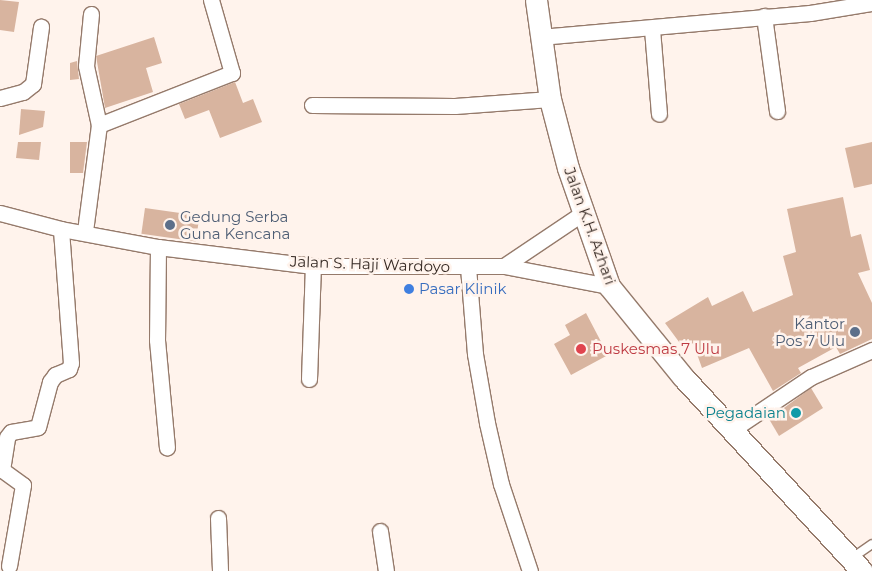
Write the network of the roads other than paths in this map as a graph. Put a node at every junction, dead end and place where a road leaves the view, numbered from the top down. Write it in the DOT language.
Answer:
graph roads {
  1 [pos="210,0"];
  2 [pos="536,0"];
  3 [pos="872,3"];
  4 [pos="808,7"];
  5 [pos="91,14"];
  6 [pos="764,16"];
  7 [pos="41,27"];
  8 [pos="652,29"];
  9 [pos="540,37"];
  10 [pos="0,98"];
  11 [pos="550,99"];
  12 [pos="312,106"];
  13 [pos="777,111"];
  14 [pos="659,114"];
  15 [pos="99,125"];
  16 [pos="0,213"];
  17 [pos="583,213"];
  18 [pos="61,229"];
  19 [pos="85,231"];
  20 [pos="158,247"];
  21 [pos="313,266"];
  22 [pos="504,266"];
  23 [pos="468,267"];
  24 [pos="609,286"];
  25 [pos="872,350"];
  26 [pos="309,379"];
  27 [pos="732,430"];
  28 [pos="167,448"];
  29 [pos="218,518"];
  30 [pos="380,531"];
  31 [pos="872,544"];
  32 [pos="856,565"];
  33 [pos="8,566"];
  34 [pos="220,571"];
  35 [pos="386,571"];
  36 [pos="530,571"];
  1 -- 15 [label="street"];
  2 -- 9 [label="street, Jalan K.H. Azhari"];
  3 -- 4 [label="street"];
  4 -- 6 [label="street"];
  5 -- 15 [label="street"];
  6 -- 8 [label="street"];
  6 -- 13 [label="street"];
  7 -- 10 [label="street"];
  8 -- 9 [label="street"];
  8 -- 14 [label="street"];
  9 -- 11 [label="street, Jalan K.H. Azhari"];
  11 -- 12 [label="street"];
  11 -- 17 [label="street, Jalan K.H. Azhari"];
  15 -- 19 [label="street"];
  16 -- 18 [label="street, Jalan S. Haji Wardoyo"];
  17 -- 22 [label="street"];
  17 -- 24 [label="street, Jalan K.H. Azhari"];
  18 -- 19 [label="street, Jalan S. Haji Wardoyo"];
  18 -- 33 [label="street"];
  19 -- 20 [label="street, Jalan S. Haji Wardoyo"];
  20 -- 21 [label="street, Jalan S. Haji Wardoyo"];
  20 -- 28 [label="street"];
  21 -- 23 [label="street, Jalan S. Haji Wardoyo"];
  21 -- 26 [label="street"];
  22 -- 23 [label="street, Jalan S. Haji Wardoyo"];
  22 -- 24 [label="street, Jalan S. Haji Wardoyo"];
  23 -- 36 [label="street"];
  24 -- 27 [label="street, Jalan K.H. Azhari"];
  25 -- 27 [label="street"];
  27 -- 32 [label="street, Jalan K.H. Azhari"];
  29 -- 34 [label="street"];
  30 -- 35 [label="street"];
  31 -- 32 [label="lane"];
}
